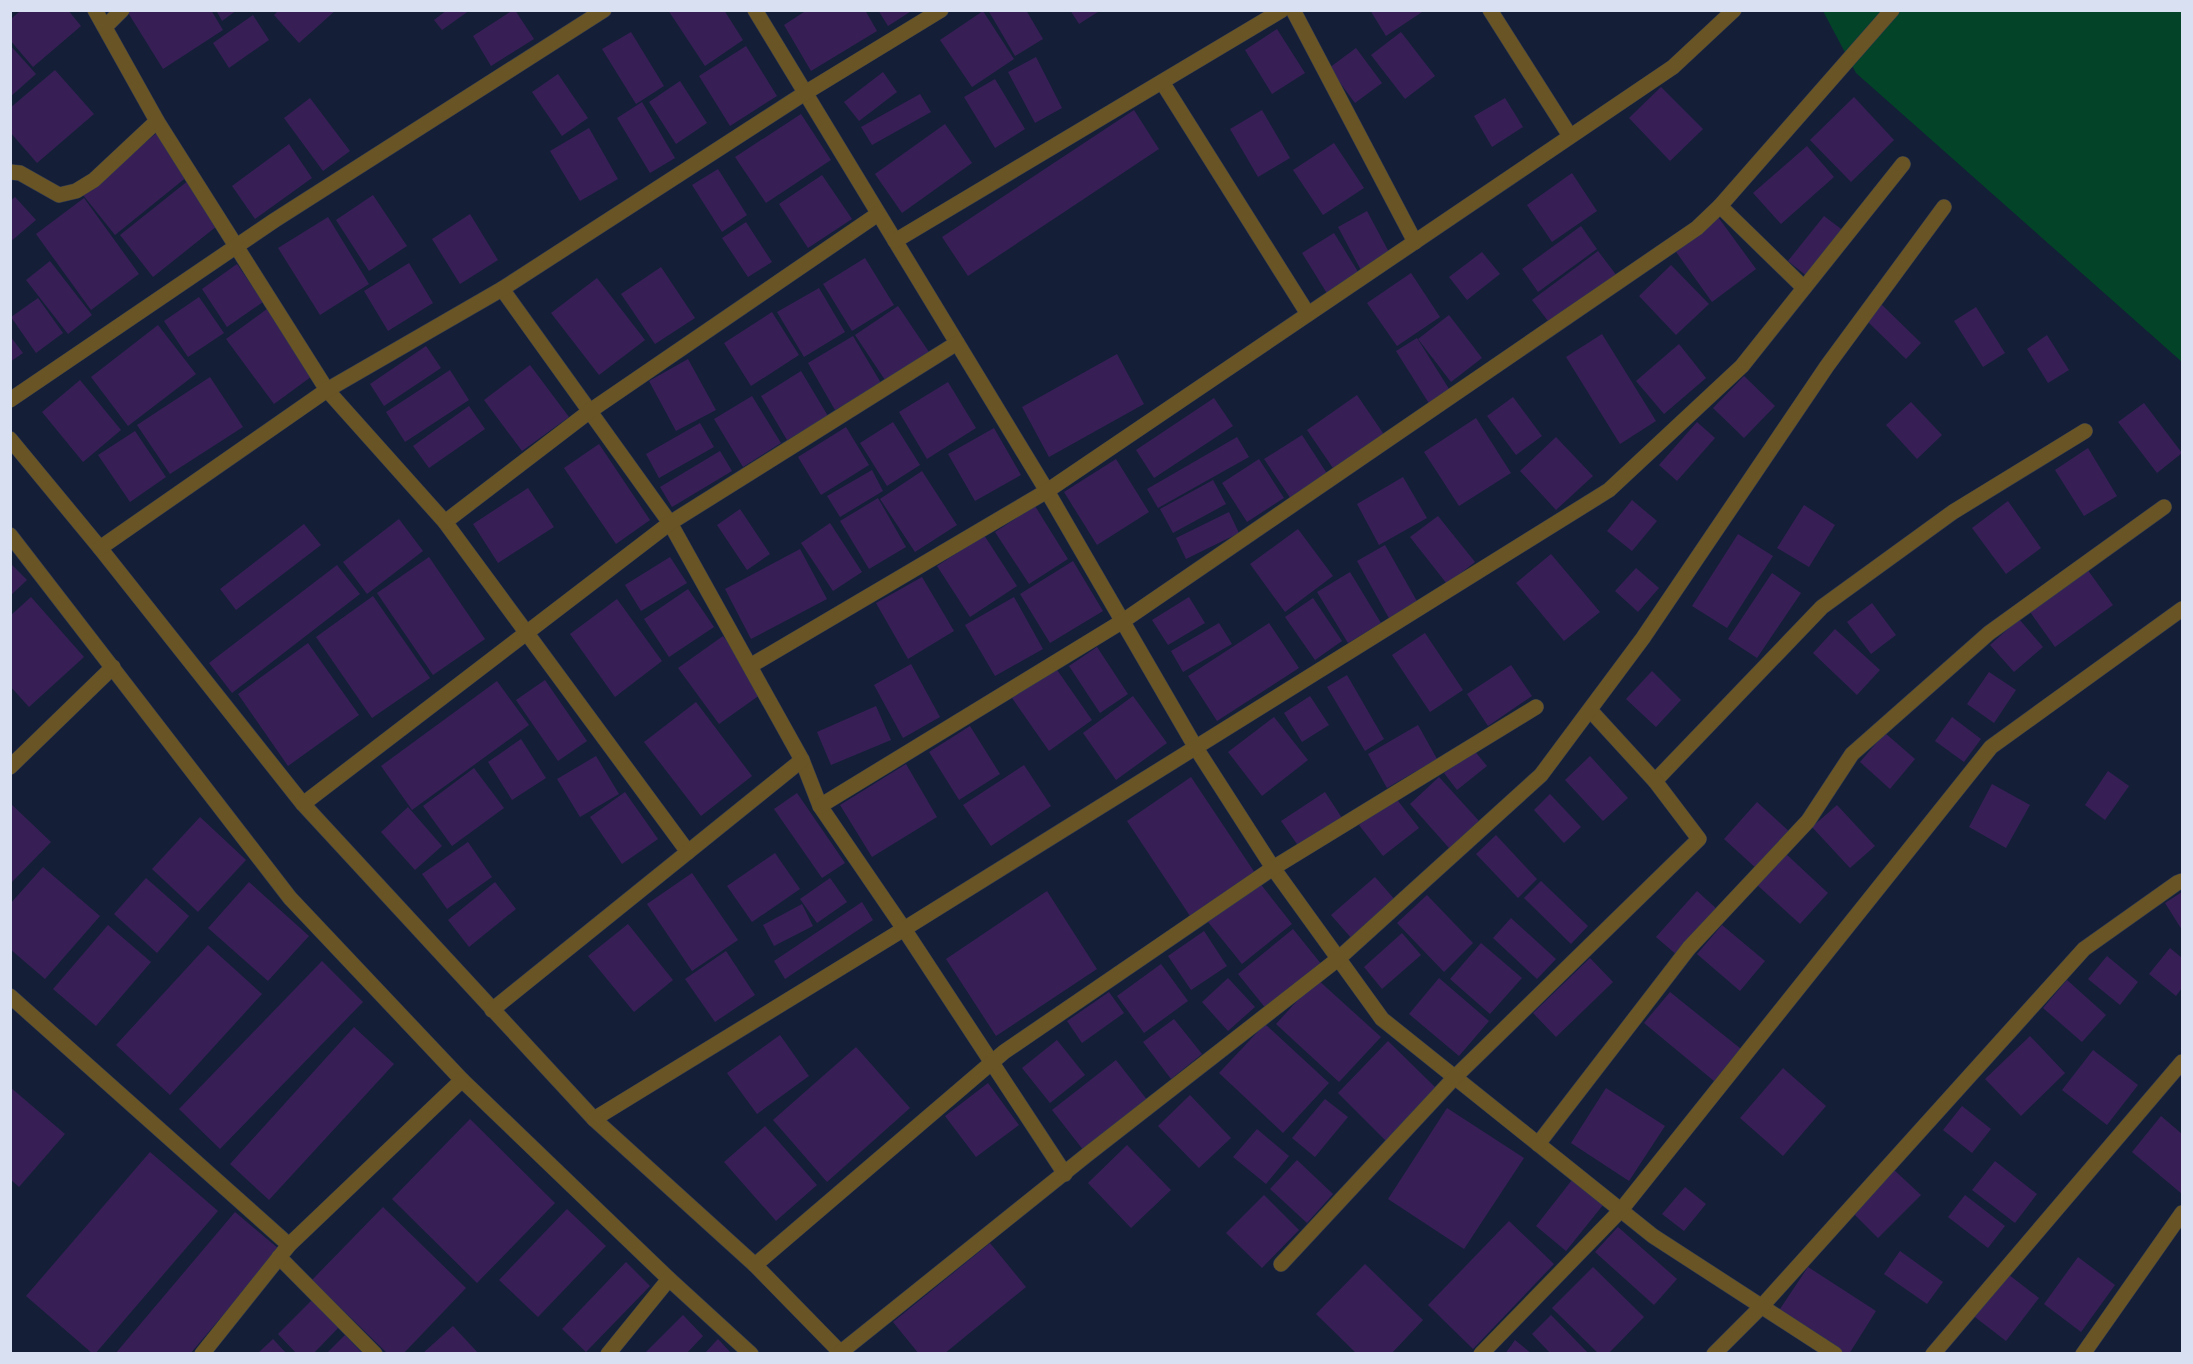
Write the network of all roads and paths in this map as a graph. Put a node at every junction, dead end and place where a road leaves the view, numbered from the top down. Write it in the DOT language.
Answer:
graph roads {
  1 [pos="94,10"];
  2 [pos="122,10"];
  3 [pos="604,10"];
  4 [pos="755,10"];
  5 [pos="941,10"];
  6 [pos="1282,10"];
  7 [pos="1293,10"];
  8 [pos="1490,10"];
  9 [pos="1734,10"];
  10 [pos="1892,10"];
  11 [pos="105,27"];
  12 [pos="1162,82"];
  13 [pos="806,93"];
  14 [pos="157,121"];
  15 [pos="1570,136"];
  16 [pos="1903,164"];
  17 [pos="10,172"];
  18 [pos="1720,206"];
  19 [pos="1944,207"];
  20 [pos="878,214"];
  21 [pos="895,241"];
  22 [pos="1415,242"];
  23 [pos="238,246"];
  24 [pos="1804,288"];
  25 [pos="502,289"];
  26 [pos="1308,314"];
  27 [pos="957,343"];
  28 [pos="327,390"];
  29 [pos="10,400"];
  30 [pos="590,411"];
  31 [pos="2085,431"];
  32 [pos="10,439"];
  33 [pos="1047,491"];
  34 [pos="2164,507"];
  35 [pos="445,522"];
  36 [pos="670,523"];
  37 [pos="10,535"];
  38 [pos="100,548"];
  39 [pos="2182,609"];
  40 [pos="1123,621"];
  41 [pos="528,632"];
  42 [pos="750,666"];
  43 [pos="113,667"];
  44 [pos="1536,707"];
  45 [pos="1590,710"];
  46 [pos="1196,748"];
  47 [pos="802,760"];
  48 [pos="10,767"];
  49 [pos="1655,781"];
  50 [pos="303,804"];
  51 [pos="820,806"];
  52 [pos="688,852"];
  53 [pos="1273,868"];
  54 [pos="2182,881"];
  55 [pos="904,929"];
  56 [pos="1338,958"];
  57 [pos="10,996"];
  58 [pos="492,1010"];
  59 [pos="2182,1062"];
  60 [pos="992,1063"];
  61 [pos="1455,1077"];
  62 [pos="462,1080"];
  63 [pos="594,1119"];
  64 [pos="1538,1144"];
  65 [pos="1065,1174"];
  66 [pos="1621,1210"];
  67 [pos="2182,1213"];
  68 [pos="284,1251"];
  69 [pos="1281,1264"];
  70 [pos="755,1265"];
  71 [pos="669,1279"];
  72 [pos="1762,1306"];
  73 [pos="202,1353"];
  74 [pos="375,1353"];
  75 [pos="608,1353"];
  76 [pos="751,1353"];
  77 [pos="841,1353"];
  78 [pos="1481,1353"];
  79 [pos="1714,1353"];
  80 [pos="1835,1353"];
  81 [pos="1933,1353"];
  82 [pos="2083,1353"];
  1 -- 11 [label="street"];
  2 -- 11 [label="street"];
  3 -- 23 [label="street"];
  4 -- 13 [label="street"];
  5 -- 13 [label="street"];
  6 -- 12 [label="street"];
  7 -- 22 [label="street"];
  8 -- 15 [label="street"];
  9 -- 15 [label="street"];
  10 -- 18 [label="street"];
  11 -- 14 [label="street"];
  12 -- 21 [label="street"];
  12 -- 26 [label="street"];
  13 -- 20 [label="street"];
  13 -- 25 [label="street"];
  14 -- 17 [label="street"];
  14 -- 23 [label="street"];
  15 -- 22 [label="street"];
  16 -- 24 [label="street"];
  18 -- 24 [label="street"];
  18 -- 40 [label="street"];
  19 -- 45 [label="street"];
  20 -- 21 [label="street"];
  20 -- 30 [label="street"];
  21 -- 27 [label="street"];
  22 -- 26 [label="street"];
  23 -- 28 [label="street"];
  23 -- 29 [label="street"];
  24 -- 46 [label="street"];
  25 -- 28 [label="street"];
  25 -- 30 [label="street"];
  26 -- 33 [label="street"];
  27 -- 33 [label="street"];
  27 -- 36 [label="street"];
  28 -- 35 [label="street"];
  28 -- 38 [label="street"];
  30 -- 35 [label="street"];
  30 -- 36 [label="street"];
  31 -- 49 [label="street"];
  32 -- 38 [label="street"];
  33 -- 40 [label="street"];
  33 -- 42 [label="street"];
  34 -- 64 [label="street"];
  35 -- 41 [label="street"];
  36 -- 41 [label="street"];
  36 -- 42 [label="street"];
  37 -- 43 [label="street"];
  38 -- 50 [label="street"];
  39 -- 66 [label="street"];
  40 -- 46 [label="street"];
  40 -- 51 [label="street"];
  41 -- 50 [label="street"];
  41 -- 52 [label="street"];
  42 -- 47 [label="street"];
  43 -- 48 [label="street"];
  43 -- 62 [label="street"];
  44 -- 53 [label="street"];
  45 -- 49 [label="street"];
  45 -- 56 [label="street"];
  46 -- 53 [label="street"];
  46 -- 55 [label="street"];
  47 -- 51 [label="street"];
  47 -- 52 [label="street"];
  49 -- 61 [label="street"];
  50 -- 58 [label="street"];
  51 -- 55 [label="street"];
  52 -- 58 [label="street"];
  53 -- 56 [label="street"];
  53 -- 60 [label="street"];
  54 -- 72 [label="street"];
  55 -- 60 [label="street"];
  55 -- 63 [label="street"];
  56 -- 61 [label="street"];
  56 -- 65 [label="street"];
  57 -- 68 [label="street"];
  58 -- 63 [label="street"];
  59 -- 81 [label="street"];
  60 -- 65 [label="street"];
  60 -- 70 [label="street"];
  61 -- 64 [label="street"];
  61 -- 69 [label="street"];
  62 -- 68 [label="street"];
  62 -- 71 [label="street"];
  63 -- 70 [label="street"];
  64 -- 66 [label="street"];
  65 -- 77 [label="street"];
  66 -- 72 [label="street"];
  66 -- 78 [label="street"];
  67 -- 82 [label="street"];
  68 -- 73 [label="street"];
  68 -- 74 [label="street"];
  70 -- 77 [label="street"];
  71 -- 75 [label="street"];
  71 -- 76 [label="street"];
  72 -- 79 [label="street"];
  72 -- 80 [label="street"];
}
